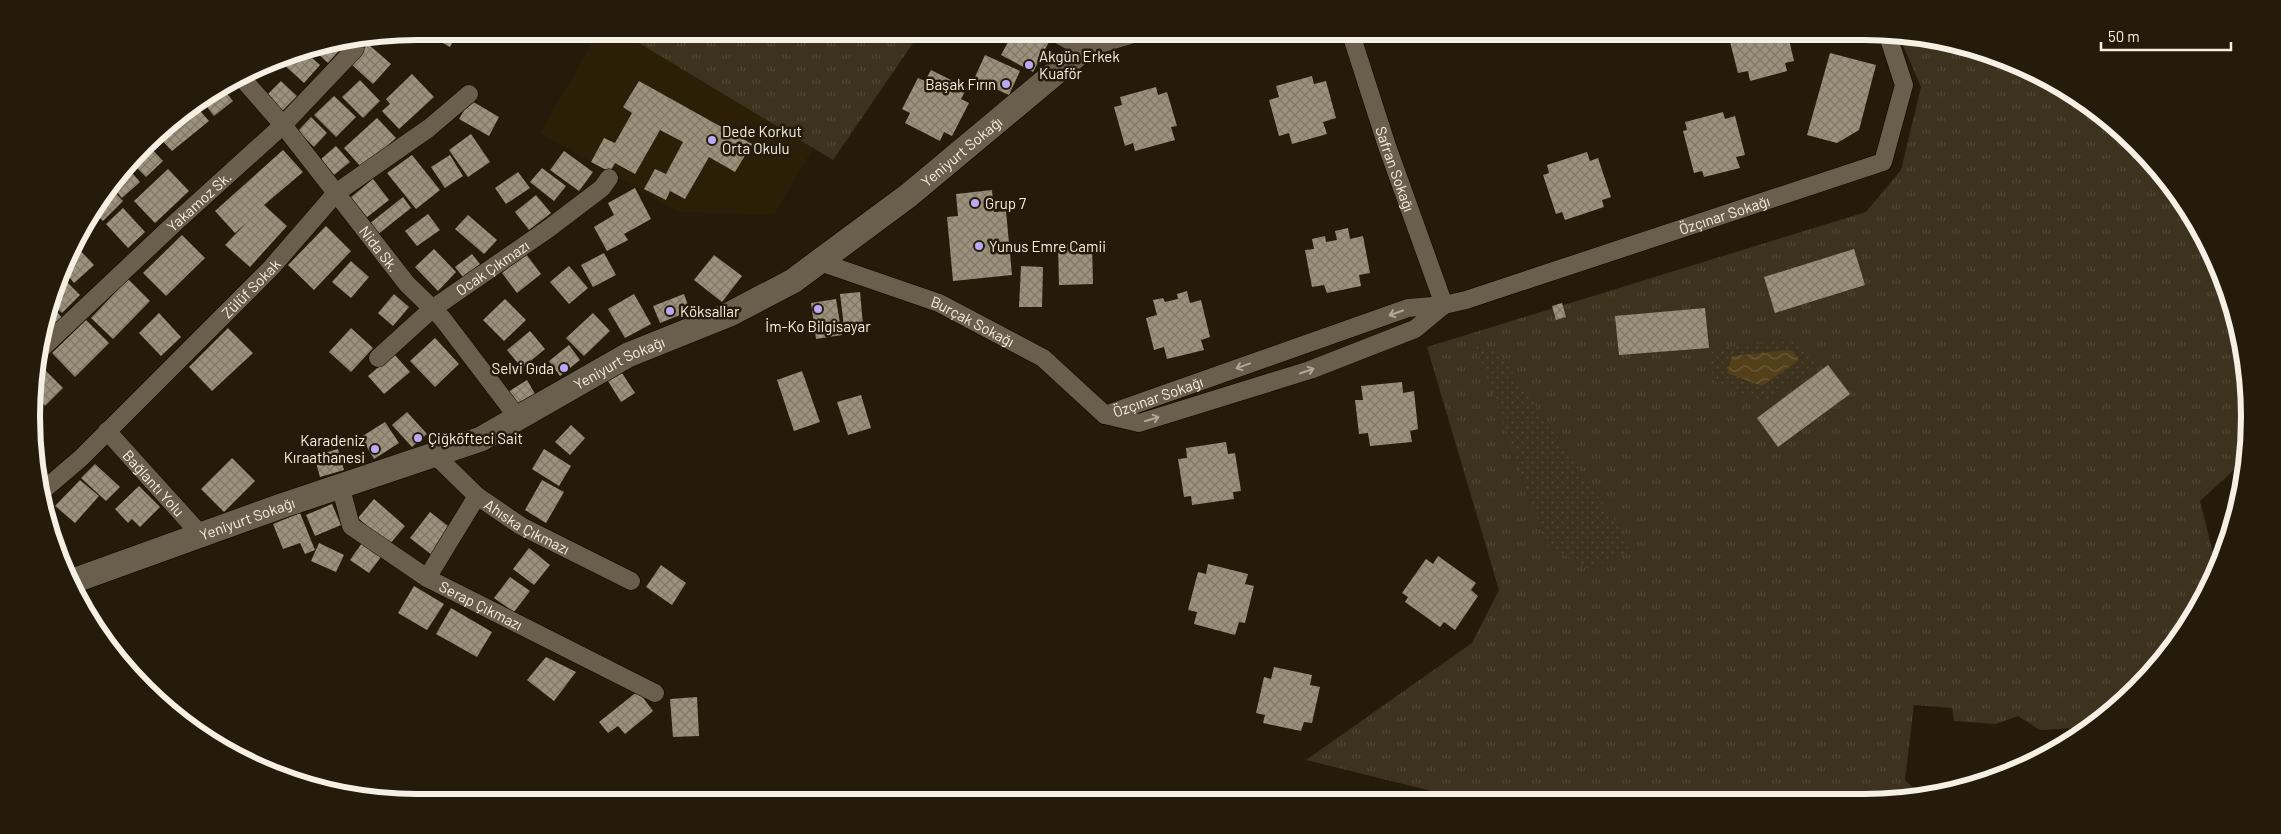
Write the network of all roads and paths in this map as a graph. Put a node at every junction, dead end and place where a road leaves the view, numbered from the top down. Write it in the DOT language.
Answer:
graph roads {
  1 [pos="1068,40"];
  2 [pos="1093,40"];
  3 [pos="1114,40"];
  4 [pos="1353,40"];
  5 [pos="1890,41"];
  6 [pos="355,49"];
  7 [pos="1084,49"];
  8 [pos="245,82"];
  9 [pos="469,94"];
  10 [pos="284,125"];
  11 [pos="609,178"];
  12 [pos="336,194"];
  13 [pos="820,262"];
  14 [pos="1444,305"];
  15 [pos="432,309"];
  16 [pos="47,344"];
  17 [pos="378,358"];
  18 [pos="1105,415"];
  19 [pos="518,418"];
  20 [pos="107,431"];
  21 [pos="434,454"];
  22 [pos="340,486"];
  23 [pos="46,487"];
  24 [pos="476,496"];
  25 [pos="201,535"];
  26 [pos="427,578"];
  27 [pos="77,580"];
  28 [pos="631,581"];
  29 [pos="655,693"];
  1 -- 7 [label="street"];
  2 -- 7 [label="street, Yeniyurt Sokağı"];
  3 -- 7 [label="street"];
  4 -- 14 [label="street, Safran Sokağı"];
  5 -- 14 [label="street, Özçınar Sokağı"];
  6 -- 10 [label="street, Yakamoz Sk."];
  7 -- 13 [label="street, Yeniyurt Sokağı"];
  8 -- 10 [label="street, Nida Sk."];
  9 -- 12 [label="street, Zülüf Sokak"];
  10 -- 12 [label="street, Nida Sk."];
  10 -- 16 [label="street, Yakamoz Sk."];
  11 -- 15 [label="street, Ocak Çıkmazı"];
  12 -- 15 [label="street, Nida Sk."];
  12 -- 20 [label="street, Zülüf Sokak"];
  13 -- 18 [label="street, Burçak Sokağı"];
  13 -- 19 [label="street, Yeniyurt Sokağı"];
  14 -- 18 [label="street, Özçınar Sokağı, one-way"];
  18 -- 14 [label="street, Özçınar Sokağı, one-way"];
  15 -- 17 [label="street, Ocak Çıkmazı"];
  15 -- 19 [label="street, Nida Sk."];
  19 -- 21 [label="street, Yeniyurt Sokağı"];
  20 -- 23 [label="street, Zülüf Sokak"];
  20 -- 25 [label="street, Bağlantı Yolu"];
  21 -- 22 [label="street, Yeniyurt Sokağı"];
  21 -- 24 [label="street, Ahıska Çıkmazı"];
  22 -- 25 [label="street, Yeniyurt Sokağı"];
  22 -- 26 [label="street, Serap Çıkmazı"];
  24 -- 26 [label="street"];
  24 -- 28 [label="street, Ahıska Çıkmazı"];
  25 -- 27 [label="street, Yeniyurt Sokağı"];
  26 -- 29 [label="street, Serap Çıkmazı"];
}
